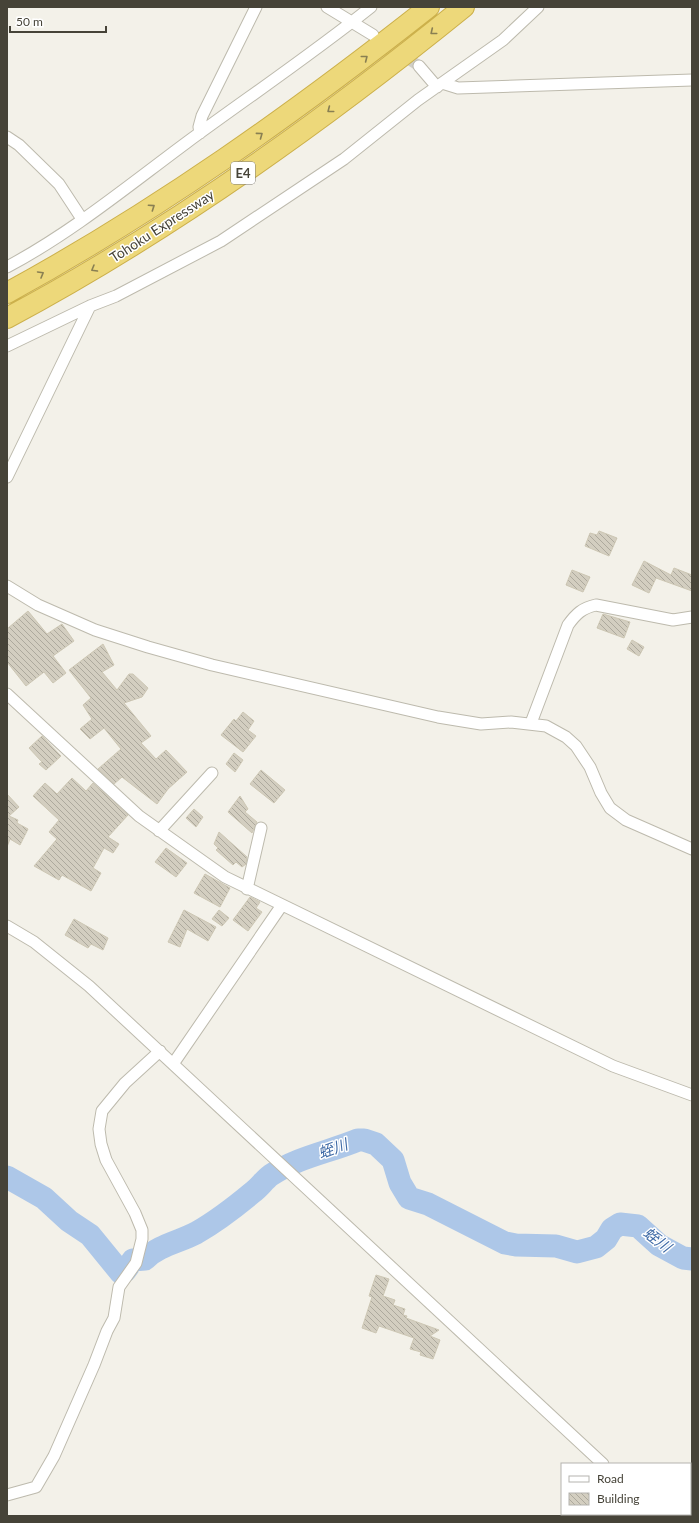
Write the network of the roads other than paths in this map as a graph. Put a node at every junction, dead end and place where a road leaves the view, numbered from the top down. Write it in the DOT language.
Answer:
graph roads {
  1 [pos="256,7"];
  2 [pos="327,7"];
  3 [pos="371,7"];
  4 [pos="429,7"];
  5 [pos="464,7"];
  6 [pos="538,7"];
  7 [pos="352,22"];
  8 [pos="373,35"];
  9 [pos="418,66"];
  10 [pos="692,80"];
  11 [pos="440,85"];
  12 [pos="200,133"];
  13 [pos="7,136"];
  14 [pos="82,219"];
  15 [pos="7,267"];
  16 [pos="7,293"];
  17 [pos="90,306"];
  18 [pos="7,318"];
  19 [pos="7,346"];
  20 [pos="7,477"];
  21 [pos="7,586"];
  22 [pos="692,617"];
  23 [pos="7,694"];
  24 [pos="531,724"];
  25 [pos="212,773"];
  26 [pos="262,828"];
  27 [pos="159,832"];
  28 [pos="692,849"];
  29 [pos="247,888"];
  30 [pos="282,906"];
  31 [pos="7,926"];
  32 [pos="160,1051"];
  33 [pos="173,1064"];
  34 [pos="692,1095"];
  35 [pos="602,1463"];
  36 [pos="7,1495"];
  1 -- 12 [label="street"];
  2 -- 7 [label="street"];
  3 -- 7 [label="street"];
  16 -- 4 [label="highway, Tohoku Expressway / E4, one-way"];
  5 -- 18 [label="highway, Tohoku Expressway / E4, one-way"];
  6 -- 11 [label="street"];
  7 -- 8 [label="street"];
  7 -- 12 [label="street"];
  9 -- 11 [label="street"];
  10 -- 11 [label="street"];
  11 -- 17 [label="street"];
  12 -- 14 [label="street"];
  13 -- 14 [label="street"];
  14 -- 15 [label="street"];
  17 -- 19 [label="street"];
  17 -- 20 [label="street"];
  21 -- 24 [label="street"];
  22 -- 24 [label="street"];
  23 -- 27 [label="street"];
  24 -- 28 [label="street"];
  25 -- 27 [label="street"];
  26 -- 29 [label="street"];
  27 -- 29 [label="street"];
  29 -- 30 [label="street"];
  30 -- 33 [label="street"];
  30 -- 34 [label="street"];
  31 -- 32 [label="street"];
  32 -- 33 [label="street"];
  32 -- 36 [label="street"];
  33 -- 35 [label="street"];
}
